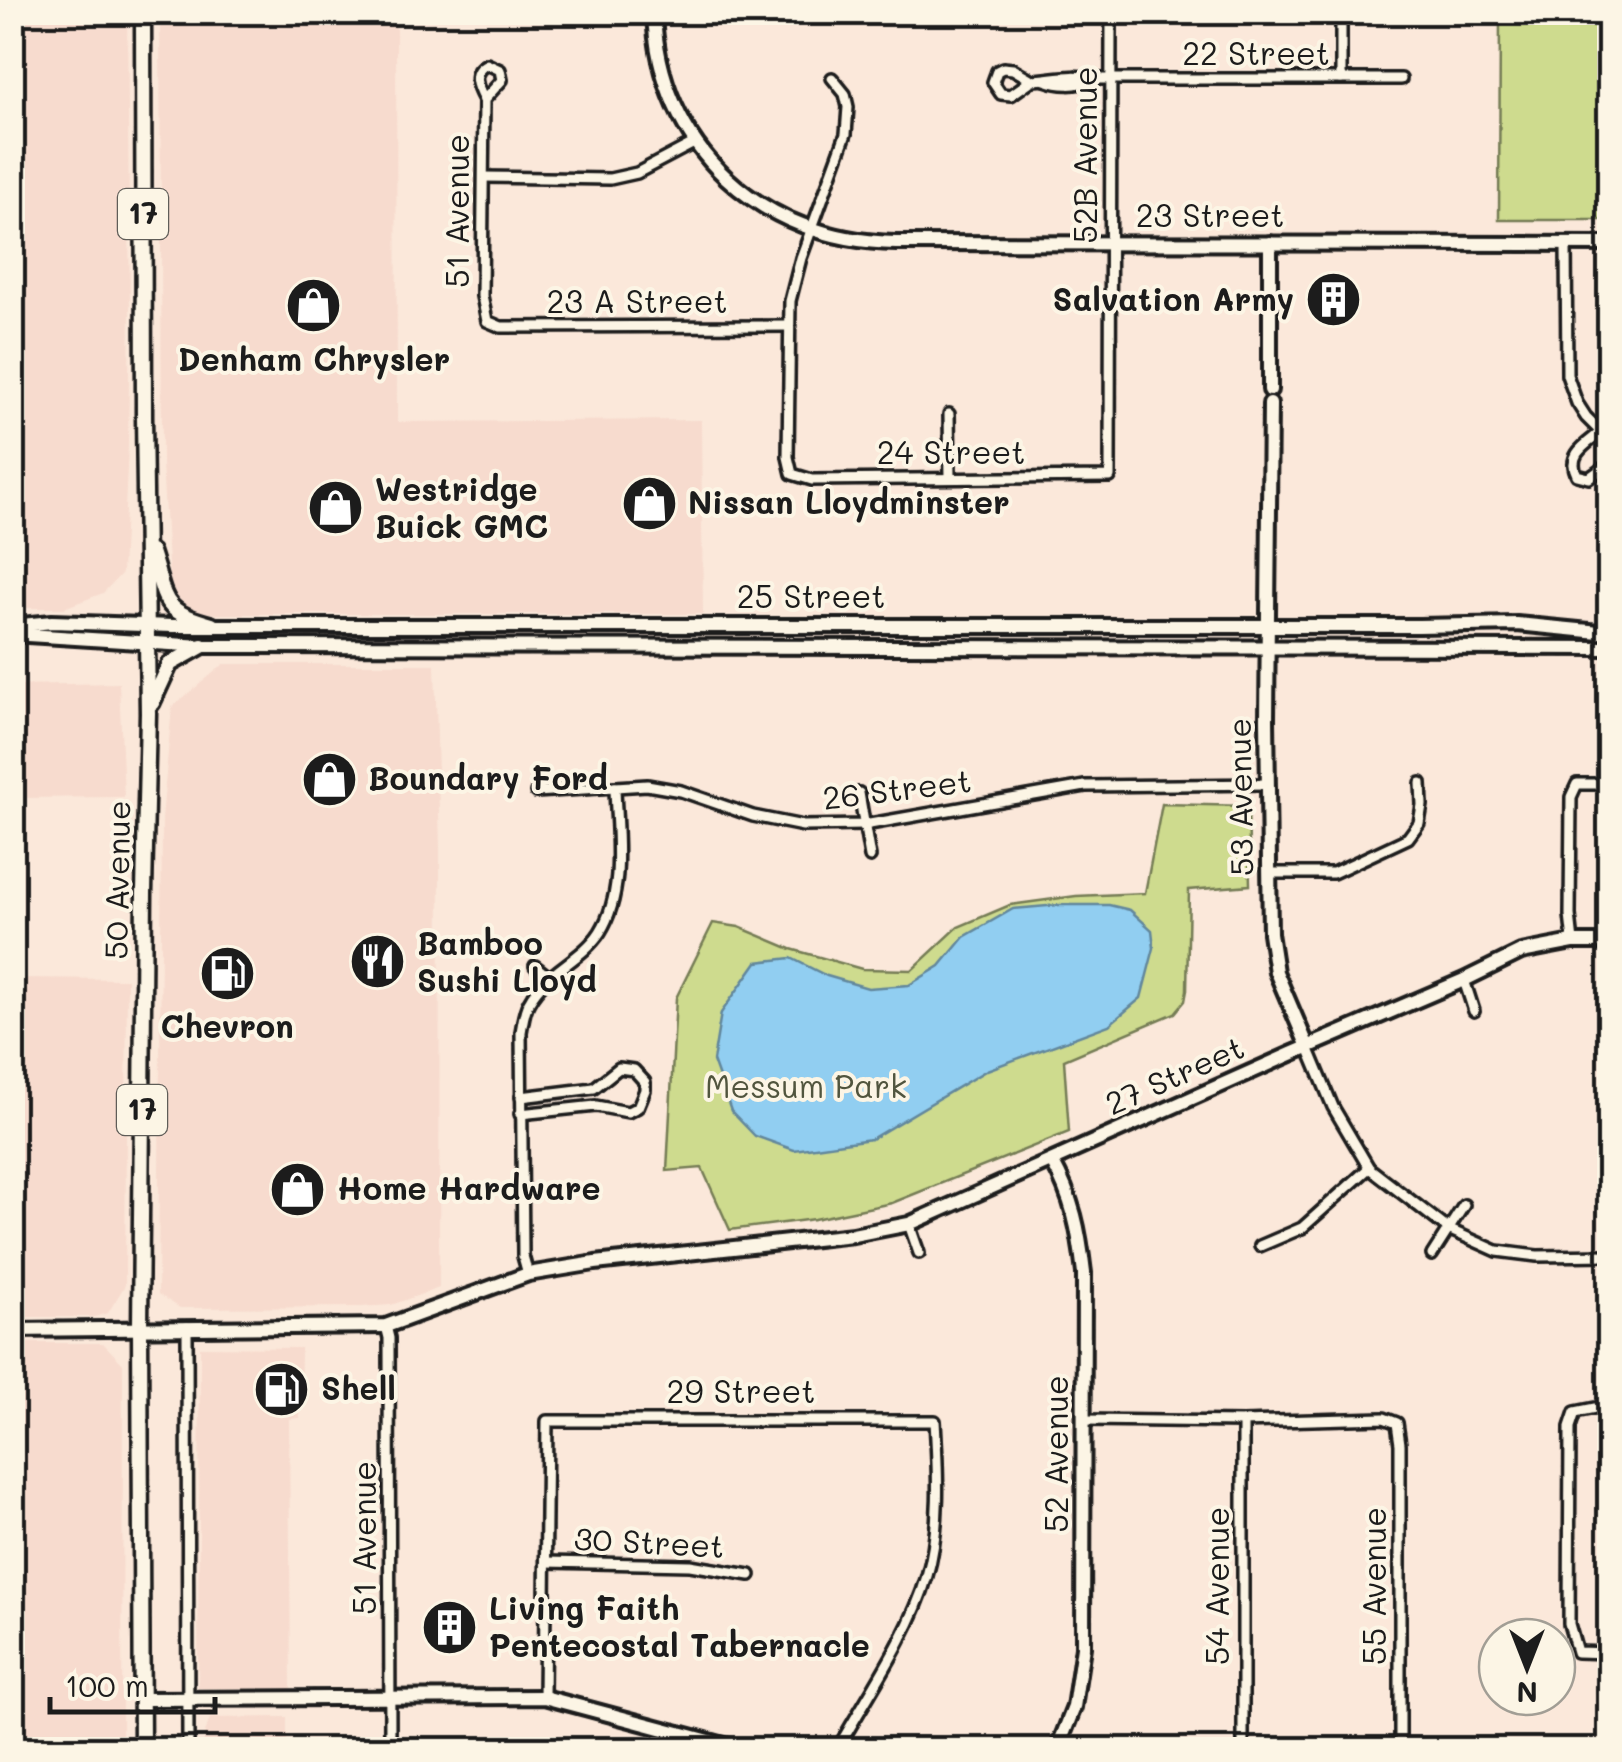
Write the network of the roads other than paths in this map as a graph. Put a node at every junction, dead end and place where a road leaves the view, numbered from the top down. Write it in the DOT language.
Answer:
graph roads {
  1 [pos="142,12"];
  2 [pos="654,12"];
  3 [pos="1111,12"];
  4 [pos="1341,12"];
  5 [pos="832,78"];
  6 [pos="1341,78"];
  7 [pos="1111,79"];
  8 [pos="1402,79"];
  9 [pos="1032,80"];
  10 [pos="484,100"];
  11 [pos="694,143"];
  12 [pos="484,177"];
  13 [pos="811,229"];
  14 [pos="1110,243"];
  15 [pos="1270,243"];
  16 [pos="1566,244"];
  17 [pos="1610,244"];
  18 [pos="487,321"];
  19 [pos="789,326"];
  20 [pos="950,414"];
  21 [pos="1601,432"];
  22 [pos="1610,441"];
  23 [pos="1610,463"];
  24 [pos="950,477"];
  25 [pos="1110,477"];
  26 [pos="146,538"];
  27 [pos="147,625"];
  28 [pos="212,625"];
  29 [pos="1268,625"];
  30 [pos="12,626"];
  31 [pos="1610,633"];
  32 [pos="12,634"];
  33 [pos="147,644"];
  34 [pos="202,646"];
  35 [pos="1268,647"];
  36 [pos="1610,648"];
  37 [pos="148,713"];
  38 [pos="1422,782"];
  39 [pos="1268,784"];
  40 [pos="1610,784"];
  41 [pos="615,787"];
  42 [pos="536,792"];
  43 [pos="859,793"];
  44 [pos="864,825"];
  45 [pos="870,857"];
  46 [pos="1271,874"];
  47 [pos="1573,942"];
  48 [pos="1610,942"];
  49 [pos="536,966"];
  50 [pos="549,976"];
  51 [pos="1464,980"];
  52 [pos="1474,1011"];
  53 [pos="1308,1047"];
  54 [pos="594,1088"];
  55 [pos="557,1094"];
  56 [pos="521,1097"];
  57 [pos="596,1106"];
  58 [pos="560,1112"];
  59 [pos="520,1114"];
  60 [pos="1052,1160"];
  61 [pos="1368,1168"];
  62 [pos="1464,1205"];
  63 [pos="909,1224"];
  64 [pos="1448,1229"];
  65 [pos="1260,1246"];
  66 [pos="919,1253"];
  67 [pos="1432,1254"];
  68 [pos="1610,1255"];
  69 [pos="528,1274"];
  70 [pos="386,1326"];
  71 [pos="140,1328"];
  72 [pos="187,1328"];
  73 [pos="12,1330"];
  74 [pos="1610,1408"];
  75 [pos="1085,1420"];
  76 [pos="1242,1422"];
  77 [pos="546,1562"];
  78 [pos="750,1576"];
  79 [pos="1610,1653"];
  80 [pos="544,1697"];
  81 [pos="389,1698"];
  82 [pos="142,1699"];
  83 [pos="188,1700"];
  84 [pos="142,1750"];
  85 [pos="188,1750"];
  86 [pos="390,1750"];
  87 [pos="743,1750"];
  88 [pos="837,1750"];
  89 [pos="1058,1750"];
  90 [pos="1243,1750"];
  91 [pos="1400,1750"];
  1 -- 26 [label="main road, 50 Avenue / 17"];
  2 -- 11 [label="street"];
  3 -- 7 [label="street, 52B Avenue"];
  4 -- 6 [label="street"];
  5 -- 13 [label="street"];
  6 -- 7 [label="street, 22 Street"];
  6 -- 8 [label="street, 22 Street"];
  7 -- 9 [label="street, 22 Street"];
  7 -- 14 [label="street, 52B Avenue"];
  10 -- 12 [label="street, 51 Avenue"];
  11 -- 12 [label="street"];
  11 -- 13 [label="street"];
  12 -- 18 [label="street, 51 Avenue"];
  13 -- 14 [label="street, 23 Street"];
  13 -- 19 [label="street"];
  14 -- 15 [label="street, 23 Street"];
  14 -- 25 [label="street, 52B Avenue"];
  15 -- 16 [label="street, 23 Street"];
  15 -- 29 [label="street, 53 Avenue"];
  16 -- 17 [label="street, 23 Street"];
  16 -- 21 [label="street"];
  18 -- 19 [label="street, 23 A Street"];
  19 -- 24 [label="street, 24 Street"];
  20 -- 24 [label="street"];
  21 -- 22 [label="street"];
  21 -- 23 [label="street"];
  24 -- 25 [label="street, 24 Street"];
  26 -- 27 [label="main road, 50 Avenue / 17"];
  26 -- 28 [label="main road"];
  27 -- 28 [label="street, 25 Street"];
  27 -- 30 [label="street, 25 Street"];
  27 -- 33 [label="main road, 50 Avenue / 17"];
  28 -- 29 [label="street, 25 Street"];
  29 -- 31 [label="street, 25 Street"];
  29 -- 35 [label="street, 53 Avenue"];
  32 -- 33 [label="street, 25 Street"];
  33 -- 34 [label="street, 25 Street"];
  33 -- 37 [label="main road, 50 Avenue / 17"];
  34 -- 35 [label="street, 25 Street"];
  34 -- 37 [label="main road"];
  35 -- 36 [label="street, 25 Street"];
  35 -- 39 [label="street, 53 Avenue"];
  37 -- 71 [label="main road, 50 Avenue / 17"];
  38 -- 46 [label="street"];
  39 -- 44 [label="street, 26 Street"];
  39 -- 46 [label="street, 53 Avenue"];
  40 -- 47 [label="street"];
  41 -- 42 [label="street, 26 Street"];
  41 -- 44 [label="street, 26 Street"];
  41 -- 50 [label="street"];
  43 -- 44 [label="street"];
  44 -- 45 [label="street"];
  46 -- 53 [label="street, 53 Avenue"];
  47 -- 48 [label="street, 27 Street"];
  47 -- 51 [label="street, 27 Street"];
  49 -- 50 [label="street"];
  50 -- 56 [label="street"];
  51 -- 52 [label="street"];
  51 -- 53 [label="street, 27 Street"];
  53 -- 60 [label="street, 27 Street"];
  53 -- 61 [label="street, 53 Avenue"];
  54 -- 55 [label="street"];
  54 -- 57 [label="street"];
  54 -- 57 [label="street"];
  55 -- 56 [label="street"];
  55 -- 58 [label="street"];
  56 -- 59 [label="street"];
  57 -- 58 [label="street"];
  58 -- 59 [label="street"];
  59 -- 69 [label="street"];
  60 -- 63 [label="street, 27 Street"];
  60 -- 75 [label="street, 52 Avenue"];
  61 -- 64 [label="street"];
  61 -- 65 [label="street"];
  62 -- 64 [label="street"];
  63 -- 66 [label="street"];
  63 -- 69 [label="street, 27 Street"];
  64 -- 67 [label="street"];
  64 -- 68 [label="street"];
  69 -- 70 [label="street, 27 Street"];
  70 -- 72 [label="street"];
  70 -- 81 [label="street, 51 Avenue"];
  71 -- 72 [label="street"];
  71 -- 73 [label="street"];
  71 -- 82 [label="main road, 50 Avenue / 17"];
  72 -- 83 [label="street"];
  74 -- 79 [label="street"];
  75 -- 76 [label="street"];
  75 -- 89 [label="street, 52 Avenue"];
  76 -- 90 [label="street, 54 Avenue"];
  76 -- 91 [label="street, 55 Avenue"];
  77 -- 78 [label="street, 30 Street"];
  77 -- 80 [label="street"];
  77 -- 88 [label="street, 29 Street"];
  80 -- 81 [label="street"];
  80 -- 87 [label="street"];
  81 -- 83 [label="street"];
  81 -- 86 [label="street, 51 Avenue"];
  82 -- 83 [label="street"];
  82 -- 84 [label="main road, 50 Avenue / 17"];
  83 -- 85 [label="street"];
}
